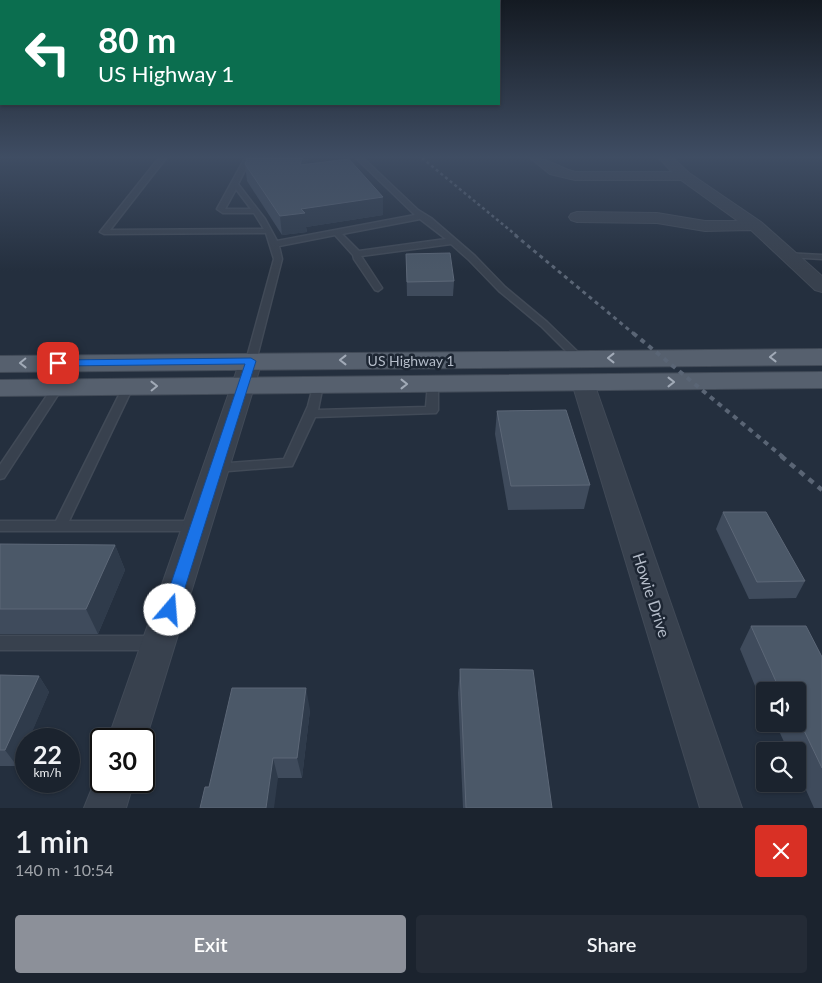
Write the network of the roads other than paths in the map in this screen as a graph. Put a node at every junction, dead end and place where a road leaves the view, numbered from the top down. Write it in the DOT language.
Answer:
graph roads {
  1 [pos="133,196"];
  2 [pos="228,196"];
  3 [pos="244,196"];
  4 [pos="397,196"];
  5 [pos="713,196"];
  6 [pos="256,211"];
  7 [pos="422,216"];
  8 [pos="576,217"];
  9 [pos="755,225"];
  10 [pos="268,231"];
  11 [pos="336,232"];
  12 [pos="452,240"];
  13 [pos="276,244"];
  14 [pos="357,254"];
  15 [pos="788,255"];
  16 [pos="822,257"];
  17 [pos="822,286"];
  18 [pos="378,288"];
  19 [pos="822,357"];
  20 [pos="0,364"];
  21 [pos="581,370"];
  22 [pos="247,373"];
  23 [pos="822,380"];
  24 [pos="433,384"];
  25 [pos="318,385"];
  26 [pos="58,387"];
  27 [pos="128,387"];
  28 [pos="0,388"];
  29 [pos="310,414"];
  30 [pos="216,468"];
  31 [pos="0,475"];
  32 [pos="0,526"];
  33 [pos="60,526"];
  34 [pos="197,526"];
  35 [pos="0,643"];
  36 [pos="159,643"];
  37 [pos="132,728"];
  38 [pos="110,793"];
  39 [pos="105,808"];
  40 [pos="722,808"];
  1 -- 10 [label="lane"];
  2 -- 6 [label="lane"];
  3 -- 6 [label="lane"];
  4 -- 7 [label="lane"];
  5 -- 9 [label="street"];
  6 -- 10 [label="lane"];
  7 -- 11 [label="lane"];
  7 -- 12 [label="lane"];
  8 -- 9 [label="street"];
  9 -- 15 [label="street"];
  10 -- 13 [label="lane"];
  11 -- 13 [label="lane"];
  11 -- 14 [label="lane"];
  12 -- 14 [label="lane"];
  12 -- 21 [label="lane"];
  13 -- 22 [label="lane"];
  14 -- 18 [label="lane"];
  15 -- 16 [label="lane"];
  15 -- 17 [label="street"];
  19 -- 21 [label="main road, US Highway 1, one-way"];
  22 -- 20 [label="main road, US Highway 1, one-way"];
  21 -- 22 [label="main road, US Highway 1, one-way"];
  21 -- 23 [label="main road, US Highway 1, one-way"];
  21 -- 24 [label="main road, US Highway 1"];
  21 -- 40 [label="street, Howie Drive"];
  22 -- 25 [label="main road, US Highway 1"];
  27 -- 22 [label="main road, US Highway 1, one-way"];
  22 -- 30 [label="street"];
  25 -- 24 [label="main road, US Highway 1, one-way"];
  24 -- 29 [label="lane"];
  25 -- 29 [label="lane"];
  26 -- 27 [label="main road, US Highway 1"];
  26 -- 28 [label="main road, US Highway 1"];
  26 -- 31 [label="lane"];
  27 -- 33 [label="lane"];
  29 -- 30 [label="lane"];
  30 -- 34 [label="street"];
  32 -- 33 [label="lane"];
  33 -- 34 [label="lane"];
  34 -- 36 [label="street"];
  35 -- 36 [label="lane"];
  36 -- 37 [label="street"];
  38 -- 39 [label="street"];
}
